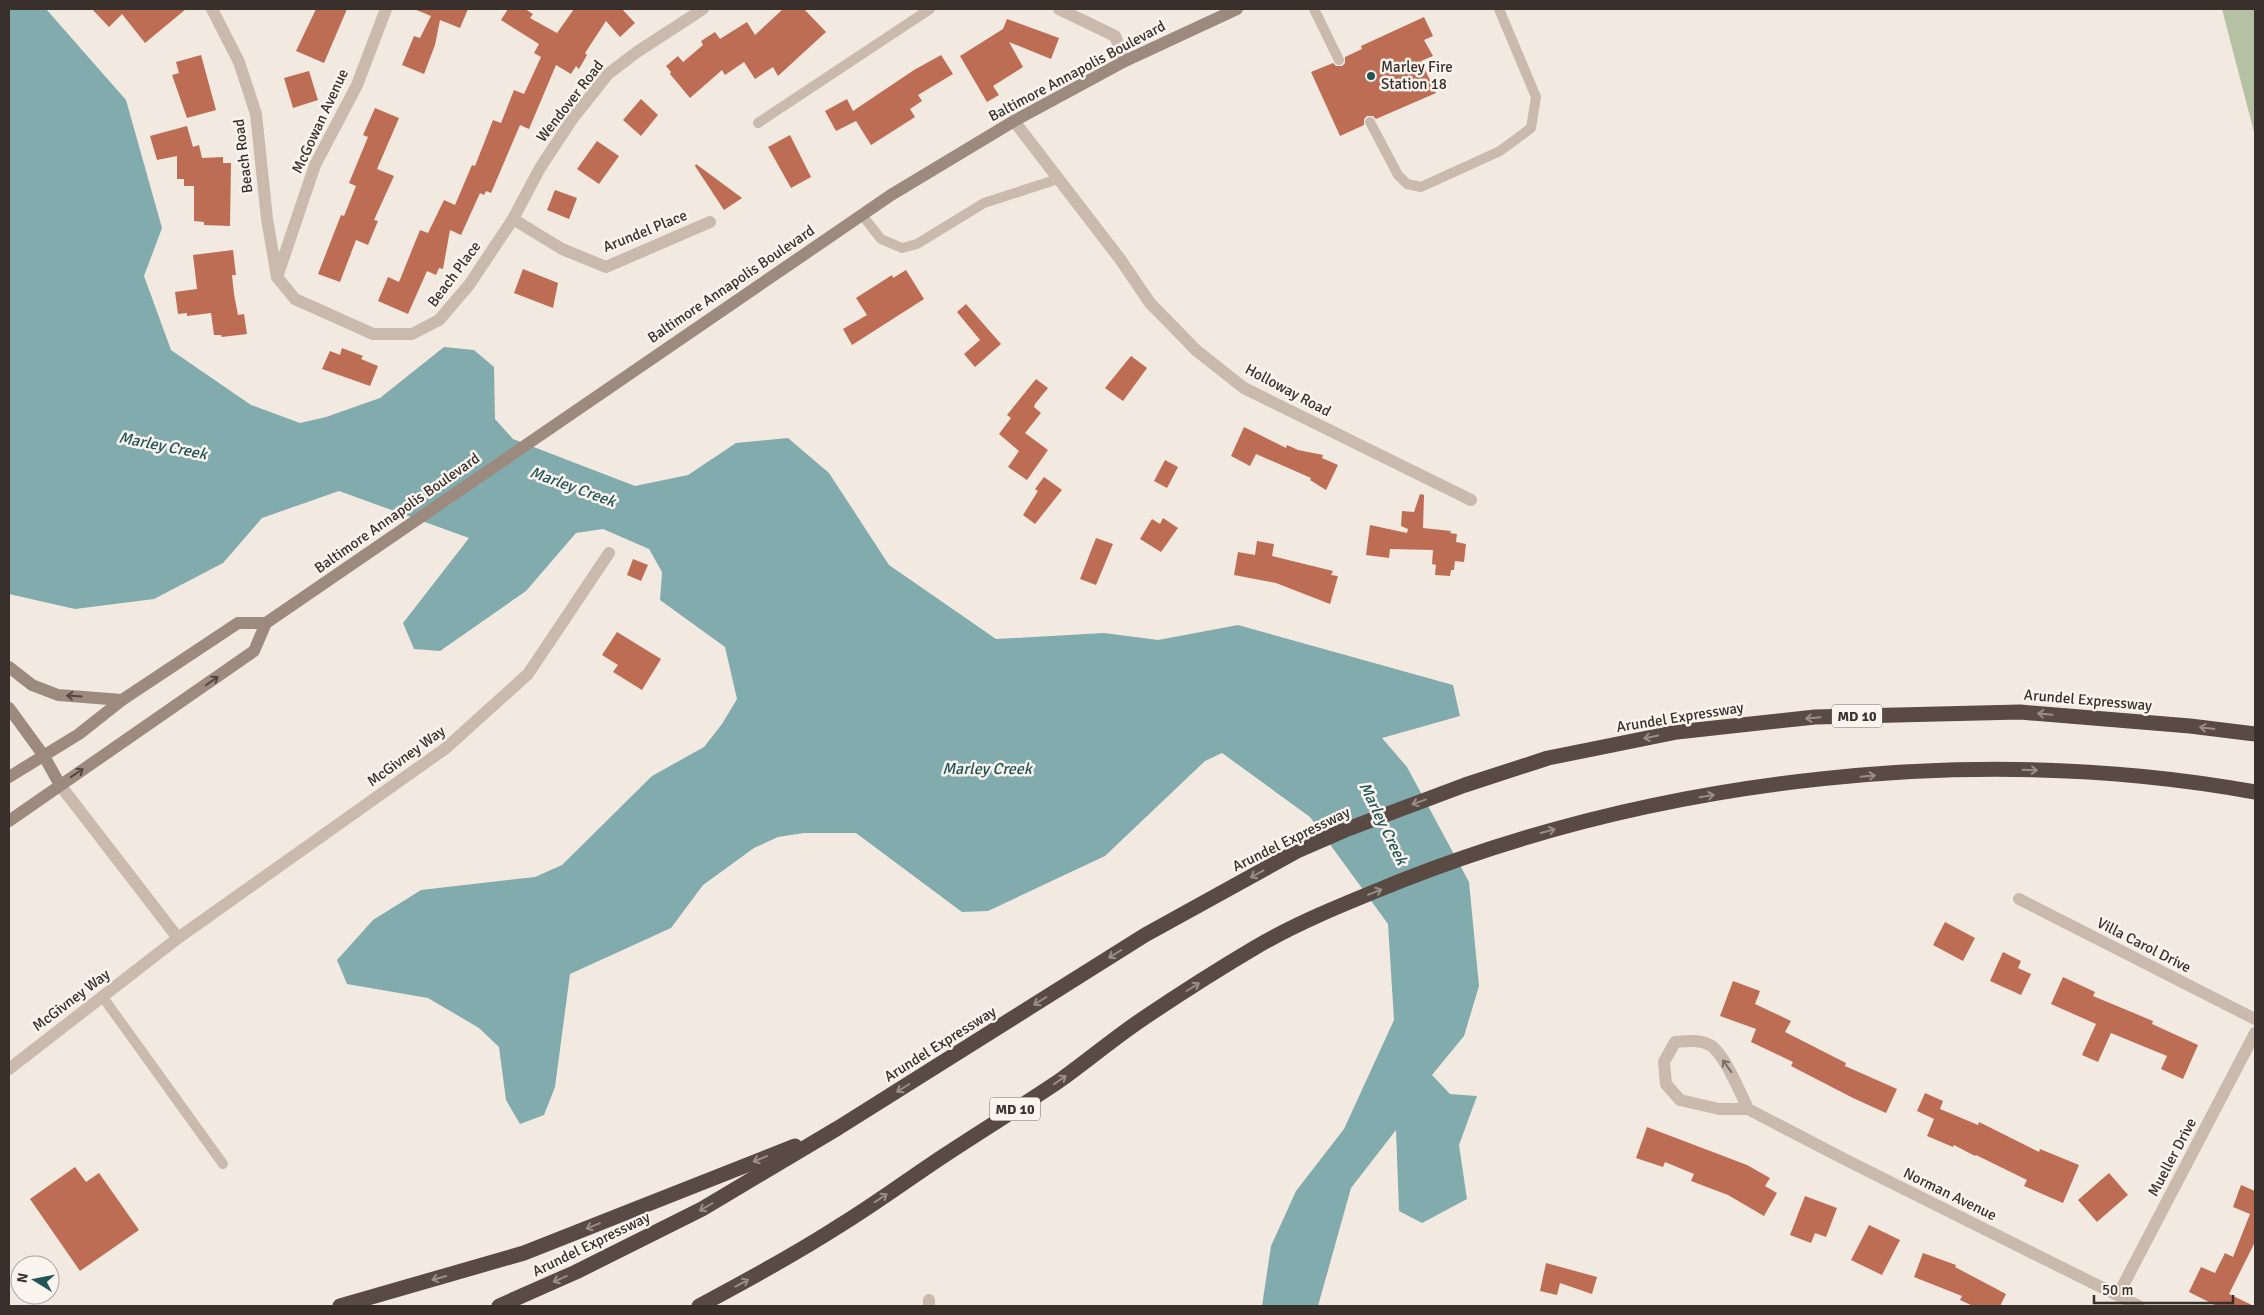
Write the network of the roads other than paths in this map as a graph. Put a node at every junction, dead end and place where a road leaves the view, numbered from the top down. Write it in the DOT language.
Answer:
graph roads {
  1 [pos="212,9"];
  2 [pos="386,9"];
  3 [pos="703,9"];
  4 [pos="930,9"];
  5 [pos="1059,9"];
  6 [pos="1237,9"];
  7 [pos="1314,9"];
  8 [pos="1499,9"];
  9 [pos="1076,13"];
  10 [pos="1339,60"];
  11 [pos="1125,61"];
  12 [pos="1014,121"];
  13 [pos="1370,122"];
  14 [pos="758,123"];
  15 [pos="1058,179"];
  16 [pos="862,215"];
  17 [pos="513,219"];
  18 [pos="710,222"];
  19 [pos="277,277"];
  20 [pos="1471,500"];
  21 [pos="609,553"];
  22 [pos="266,624"];
  23 [pos="9,667"];
  24 [pos="122,700"];
  25 [pos="9,708"];
  26 [pos="2255,734"];
  27 [pos="44,756"];
  28 [pos="9,778"];
  29 [pos="60,785"];
  30 [pos="2255,792"];
  31 [pos="9,821"];
  32 [pos="2018,899"];
  33 [pos="178,938"];
  34 [pos="102,996"];
  35 [pos="2255,1019"];
  36 [pos="2255,1033"];
  37 [pos="9,1069"];
  38 [pos="1748,1109"];
  39 [pos="838,1128"];
  40 [pos="223,1164"];
  41 [pos="2118,1296"];
  42 [pos="340,1306"];
  43 [pos="499,1306"];
  44 [pos="699,1306"];
  45 [pos="2139,1306"];
  1 -- 19 [label="street, Beach Road"];
  2 -- 19 [label="street, McGowan Avenue"];
  3 -- 17 [label="street, Wendover Road"];
  4 -- 14 [label="lane"];
  5 -- 9 [label="street"];
  6 -- 11 [label="main road, Baltimore Annapolis Boulevard"];
  7 -- 10 [label="lane"];
  8 -- 13 [label="lane"];
  9 -- 11 [label="street"];
  11 -- 12 [label="main road, Baltimore Annapolis Boulevard"];
  12 -- 15 [label="street, Holloway Road"];
  12 -- 16 [label="main road, Baltimore Annapolis Boulevard"];
  15 -- 16 [label="lane"];
  15 -- 20 [label="street, Holloway Road"];
  16 -- 22 [label="main road, Baltimore Annapolis Boulevard"];
  17 -- 18 [label="street, Arundel Place"];
  17 -- 19 [label="street, Beach Place"];
  21 -- 33 [label="street, McGivney Way"];
  22 -- 24 [label="main road"];
  29 -- 22 [label="main road, one-way"];
  24 -- 23 [label="main road, one-way"];
  24 -- 27 [label="main road"];
  25 -- 27 [label="main road"];
  26 -- 39 [label="highway, Arundel Expressway / MD 10, one-way"];
  27 -- 28 [label="main road"];
  27 -- 29 [label="main road"];
  29 -- 31 [label="main road"];
  29 -- 33 [label="street"];
  44 -- 30 [label="highway, MD 10, one-way"];
  32 -- 35 [label="street, Villa Carol Drive"];
  33 -- 34 [label="street, McGivney Way"];
  34 -- 37 [label="street, McGivney Way"];
  34 -- 40 [label="lane"];
  36 -- 41 [label="street, Mueller Drive"];
  38 -- 38 [label="street, Norman Avenue, one-way"];
  38 -- 41 [label="street, Norman Avenue"];
  39 -- 42 [label="highway, one-way"];
  39 -- 43 [label="highway, Arundel Expressway / MD 10, one-way"];
  41 -- 45 [label="street, Norman Avenue"];
}
